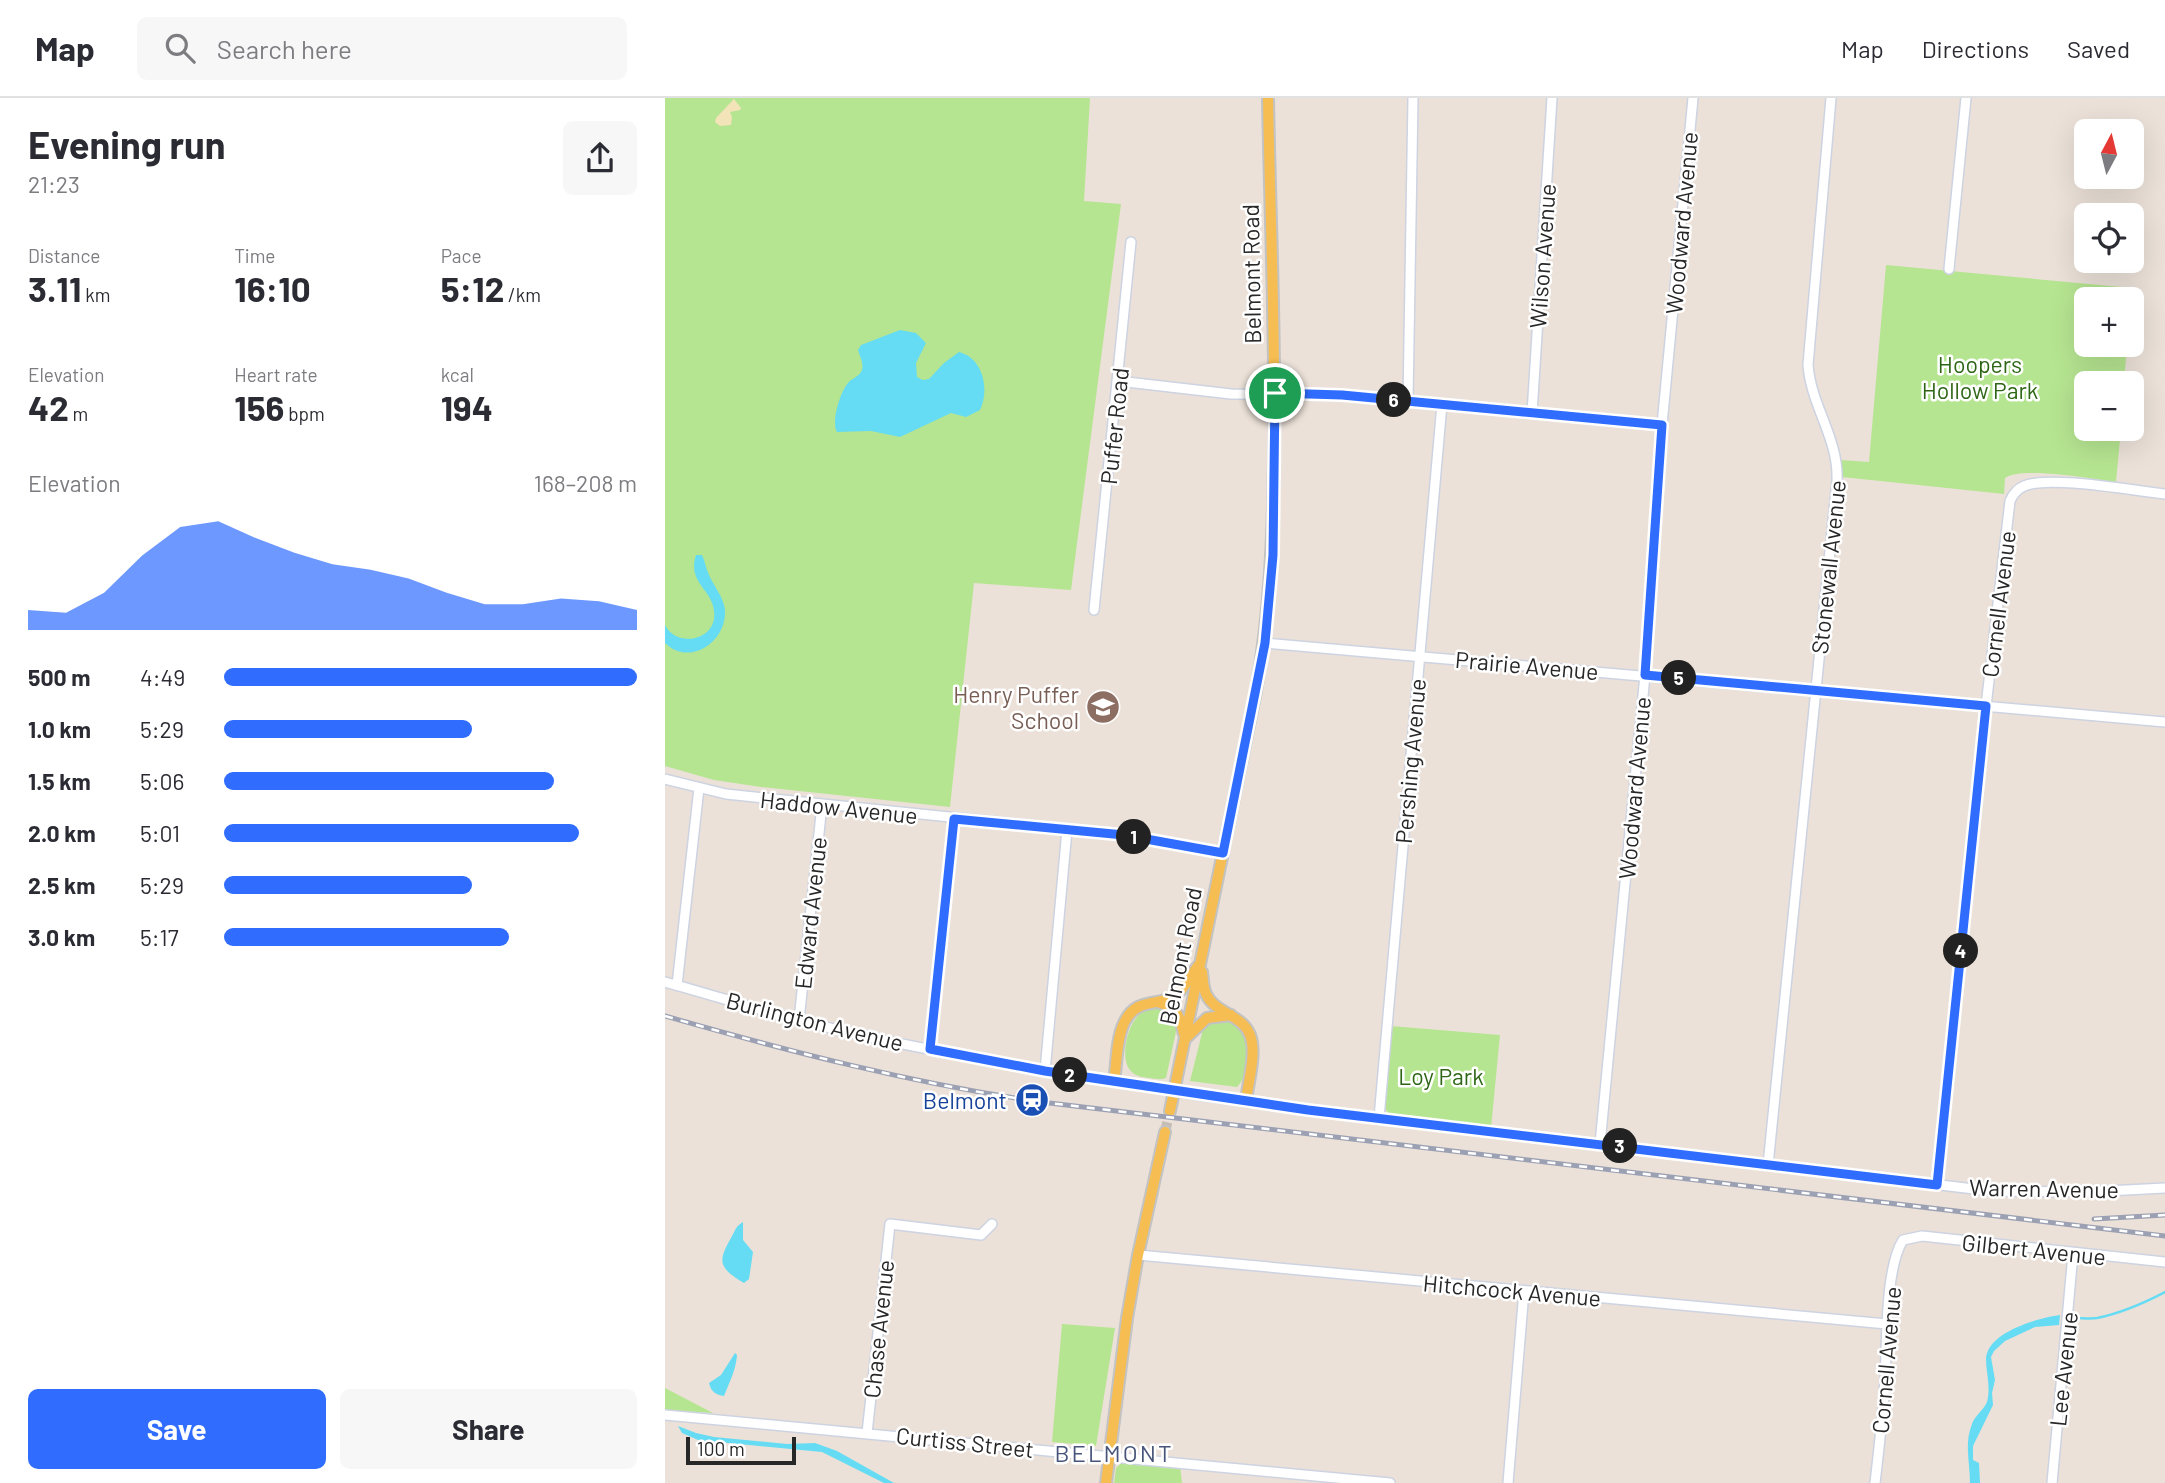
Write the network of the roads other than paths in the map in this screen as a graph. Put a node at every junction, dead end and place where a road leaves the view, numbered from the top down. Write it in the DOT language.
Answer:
graph roads {
  1 [pos="1268,98"];
  2 [pos="1413,98"];
  3 [pos="1552,98"];
  4 [pos="1693,98"];
  5 [pos="1831,98"];
  6 [pos="1966,98"];
  7 [pos="1131,242"];
  8 [pos="1949,269"];
  9 [pos="1118,381"];
  10 [pos="1275,393"];
  11 [pos="1408,401"];
  12 [pos="1442,404"];
  13 [pos="1532,413"];
  14 [pos="1662,425"];
  15 [pos="2165,494"];
  16 [pos="1094,610"];
  17 [pos="1265,643"];
  18 [pos="1419,656"];
  19 [pos="1645,675"];
  20 [pos="1816,690"];
  21 [pos="1986,706"];
  22 [pos="2165,722"];
  23 [pos="665,779"];
  24 [pos="699,788"];
  25 [pos="822,805"];
  26 [pos="954,819"];
  27 [pos="1067,830"];
  28 [pos="1223,853"];
  29 [pos="1200,962"];
  30 [pos="665,982"];
  31 [pos="677,985"];
  32 [pos="1153,1002"];
  33 [pos="1231,1015"];
  34 [pos="799,1020"];
  35 [pos="1185,1039"];
  36 [pos="930,1049"];
  37 [pos="1045,1071"];
  38 [pos="1114,1082"];
  39 [pos="1173,1091"];
  40 [pos="1246,1101"];
  41 [pos="1170,1111"];
  42 [pos="1379,1118"];
  43 [pos="1165,1132"];
  44 [pos="1600,1144"];
  45 [pos="1768,1165"];
  46 [pos="1937,1185"];
  47 [pos="2165,1185"];
  48 [pos="992,1224"];
  49 [pos="1903,1240"];
  50 [pos="2073,1254"];
  51 [pos="1137,1255"];
  52 [pos="2165,1262"];
  53 [pos="1524,1291"];
  54 [pos="1887,1324"];
  55 [pos="665,1415"];
  56 [pos="867,1433"];
  57 [pos="1109,1457"];
  58 [pos="1106,1483"];
  59 [pos="1390,1483"];
  60 [pos="1508,1483"];
  61 [pos="1875,1483"];
  62 [pos="2052,1483"];
  1 -- 10 [label="main road, Belmont Road"];
  2 -- 11 [label="street"];
  3 -- 13 [label="street, Wilson Avenue"];
  4 -- 14 [label="street, Woodward Avenue"];
  5 -- 20 [label="street, Stonewall Avenue"];
  6 -- 8 [label="street"];
  7 -- 9 [label="street, Puffer Road"];
  9 -- 10 [label="street"];
  9 -- 16 [label="street, Puffer Road"];
  10 -- 11 [label="street"];
  10 -- 17 [label="main road, Belmont Road"];
  11 -- 12 [label="street"];
  12 -- 13 [label="street"];
  12 -- 18 [label="street, Pershing Avenue"];
  13 -- 14 [label="street"];
  14 -- 19 [label="street, Woodward Avenue"];
  15 -- 21 [label="street, Cornell Avenue"];
  17 -- 18 [label="street, Prairie Avenue"];
  17 -- 28 [label="main road, Belmont Road"];
  18 -- 19 [label="street, Prairie Avenue"];
  18 -- 42 [label="street, Pershing Avenue"];
  19 -- 20 [label="street, Prairie Avenue"];
  19 -- 44 [label="street, Woodward Avenue"];
  20 -- 21 [label="street, Prairie Avenue"];
  20 -- 45 [label="street, Stonewall Avenue"];
  21 -- 22 [label="street, Prairie Avenue"];
  21 -- 46 [label="street, Cornell Avenue"];
  23 -- 24 [label="street, Haddow Avenue"];
  24 -- 25 [label="street, Haddow Avenue"];
  24 -- 31 [label="street"];
  25 -- 26 [label="street, Haddow Avenue"];
  25 -- 34 [label="street, Edward Avenue"];
  26 -- 27 [label="street, Haddow Avenue"];
  26 -- 36 [label="street"];
  27 -- 28 [label="street, Haddow Avenue"];
  27 -- 37 [label="street"];
  28 -- 29 [label="main road, Belmont Road"];
  29 -- 32 [label="main road"];
  29 -- 33 [label="main road"];
  29 -- 35 [label="main road, Belmont Road"];
  30 -- 31 [label="street, Burlington Avenue"];
  31 -- 34 [label="street, Burlington Avenue"];
  32 -- 35 [label="main road"];
  32 -- 38 [label="main road"];
  33 -- 35 [label="main road"];
  33 -- 40 [label="main road"];
  34 -- 36 [label="street, Burlington Avenue"];
  35 -- 41 [label="main road, Belmont Road"];
  36 -- 37 [label="street, Burlington Avenue"];
  37 -- 38 [label="street, Burlington Avenue"];
  38 -- 39 [label="street, Burlington Avenue"];
  39 -- 40 [label="street, Warren Avenue, bridge"];
  40 -- 42 [label="street, Warren Avenue"];
  42 -- 44 [label="street, Warren Avenue"];
  43 -- 51 [label="main road"];
  44 -- 45 [label="street, Warren Avenue"];
  45 -- 46 [label="street, Warren Avenue"];
  46 -- 47 [label="street, Warren Avenue"];
  48 -- 56 [label="street, Chase Avenue"];
  49 -- 50 [label="street, Gilbert Avenue"];
  49 -- 54 [label="street, Cornell Avenue"];
  50 -- 52 [label="street, Gilbert Avenue"];
  50 -- 62 [label="street, Lee Avenue"];
  51 -- 53 [label="street, Hitchcock Avenue"];
  51 -- 57 [label="main road"];
  53 -- 54 [label="street, Hitchcock Avenue"];
  53 -- 60 [label="street"];
  54 -- 61 [label="street, Cornell Avenue"];
  55 -- 56 [label="street, Curtiss Street"];
  56 -- 57 [label="street, Curtiss Street"];
  57 -- 58 [label="main road"];
  57 -- 59 [label="street, Curtiss Street"];
}
